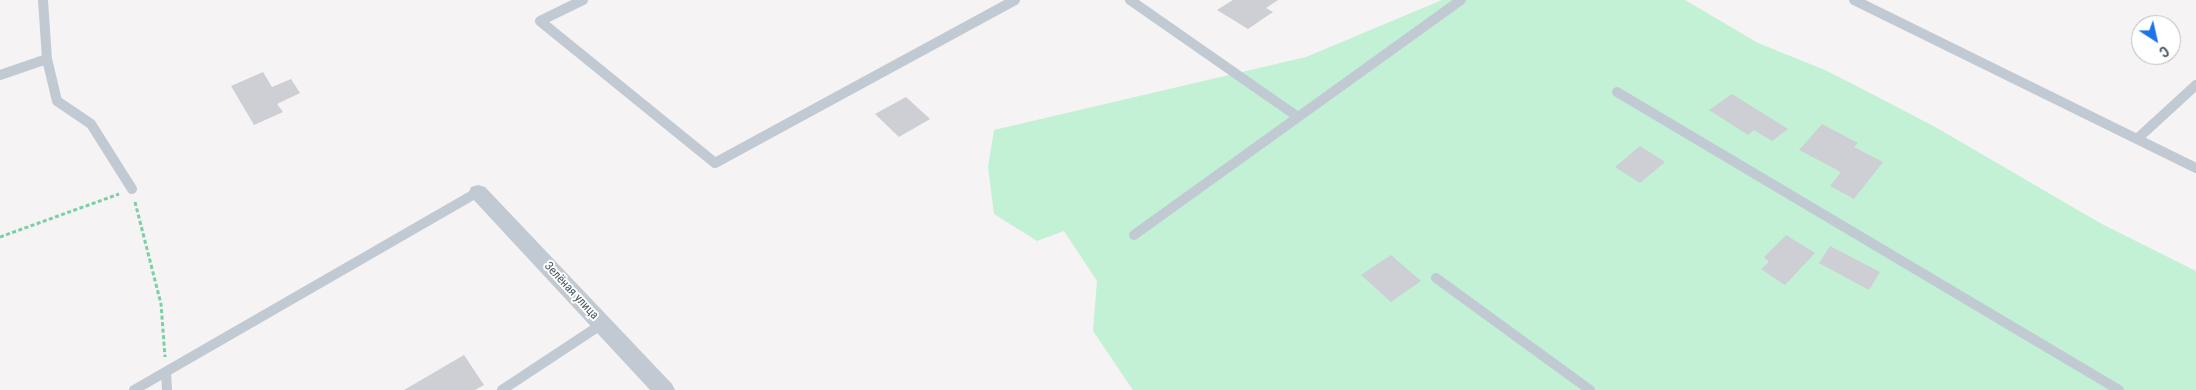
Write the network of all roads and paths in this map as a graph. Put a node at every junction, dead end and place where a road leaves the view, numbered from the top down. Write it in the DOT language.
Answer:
graph roads {
  1 [pos="43,0"];
  2 [pos="583,0"];
  3 [pos="1015,0"];
  4 [pos="1130,0"];
  5 [pos="1461,0"];
  6 [pos="1854,0"];
  7 [pos="47,59"];
  8 [pos="0,75"];
  9 [pos="2196,85"];
  10 [pos="1617,92"];
  11 [pos="1298,117"];
  12 [pos="2137,139"];
  13 [pos="2196,168"];
  14 [pos="132,189"];
  15 [pos="478,192"];
  16 [pos="1134,235"];
  17 [pos="0,237"];
  18 [pos="1436,278"];
  19 [pos="602,324"];
  20 [pos="166,372"];
  21 [pos="134,390"];
  22 [pos="167,390"];
  23 [pos="502,390"];
  24 [pos="664,390"];
  25 [pos="1590,390"];
  26 [pos="2119,390"];
  1 -- 7 [label="lane"];
  2 -- 3 [label="lane"];
  4 -- 11 [label="lane"];
  5 -- 11 [label="lane"];
  6 -- 12 [label="lane"];
  7 -- 8 [label="lane"];
  7 -- 14 [label="lane"];
  9 -- 12 [label="lane"];
  10 -- 26 [label="lane"];
  11 -- 16 [label="lane"];
  12 -- 13 [label="lane"];
  14 -- 17 [label="path"];
  14 -- 20 [label="path"];
  15 -- 19 [label="street, Зелёная улица"];
  15 -- 20 [label="lane"];
  18 -- 25 [label="lane"];
  19 -- 23 [label="lane"];
  19 -- 24 [label="street, Зелёная улица"];
  20 -- 21 [label="lane"];
  20 -- 22 [label="lane"];
}
